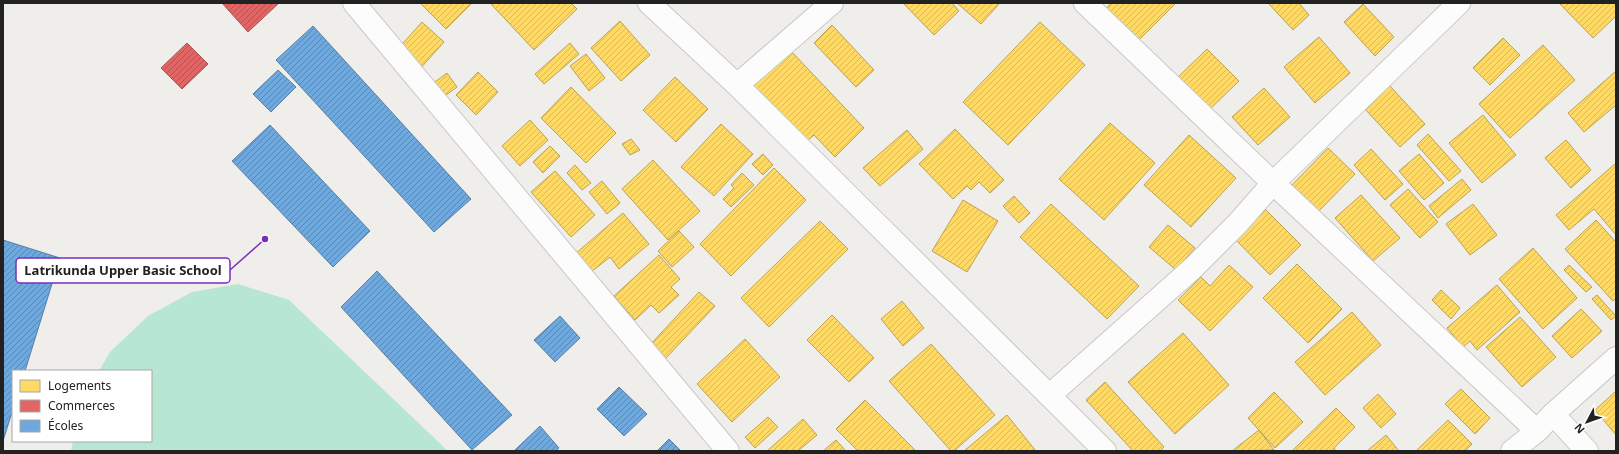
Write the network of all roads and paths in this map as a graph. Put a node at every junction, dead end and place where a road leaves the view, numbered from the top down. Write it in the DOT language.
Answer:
graph roads {
  1 [pos="354,3"];
  2 [pos="649,3"];
  3 [pos="832,3"];
  4 [pos="1085,3"];
  5 [pos="1459,3"];
  6 [pos="737,85"];
  7 [pos="1273,183"];
  8 [pos="1616,358"];
  9 [pos="1050,395"];
  10 [pos="1553,414"];
  11 [pos="1537,431"];
  12 [pos="728,451"];
  13 [pos="1104,451"];
  14 [pos="1512,451"];
  15 [pos="1587,451"];
  1 -- 12 [label="street"];
  2 -- 6 [label="street"];
  3 -- 6 [label="street"];
  4 -- 7 [label="street"];
  5 -- 7 [label="street"];
  6 -- 9 [label="street"];
  7 -- 9 [label="street"];
  7 -- 11 [label="street"];
  8 -- 10 [label="street"];
  9 -- 13 [label="street"];
  10 -- 11 [label="street"];
  10 -- 15 [label="street"];
  11 -- 14 [label="street"];
}
